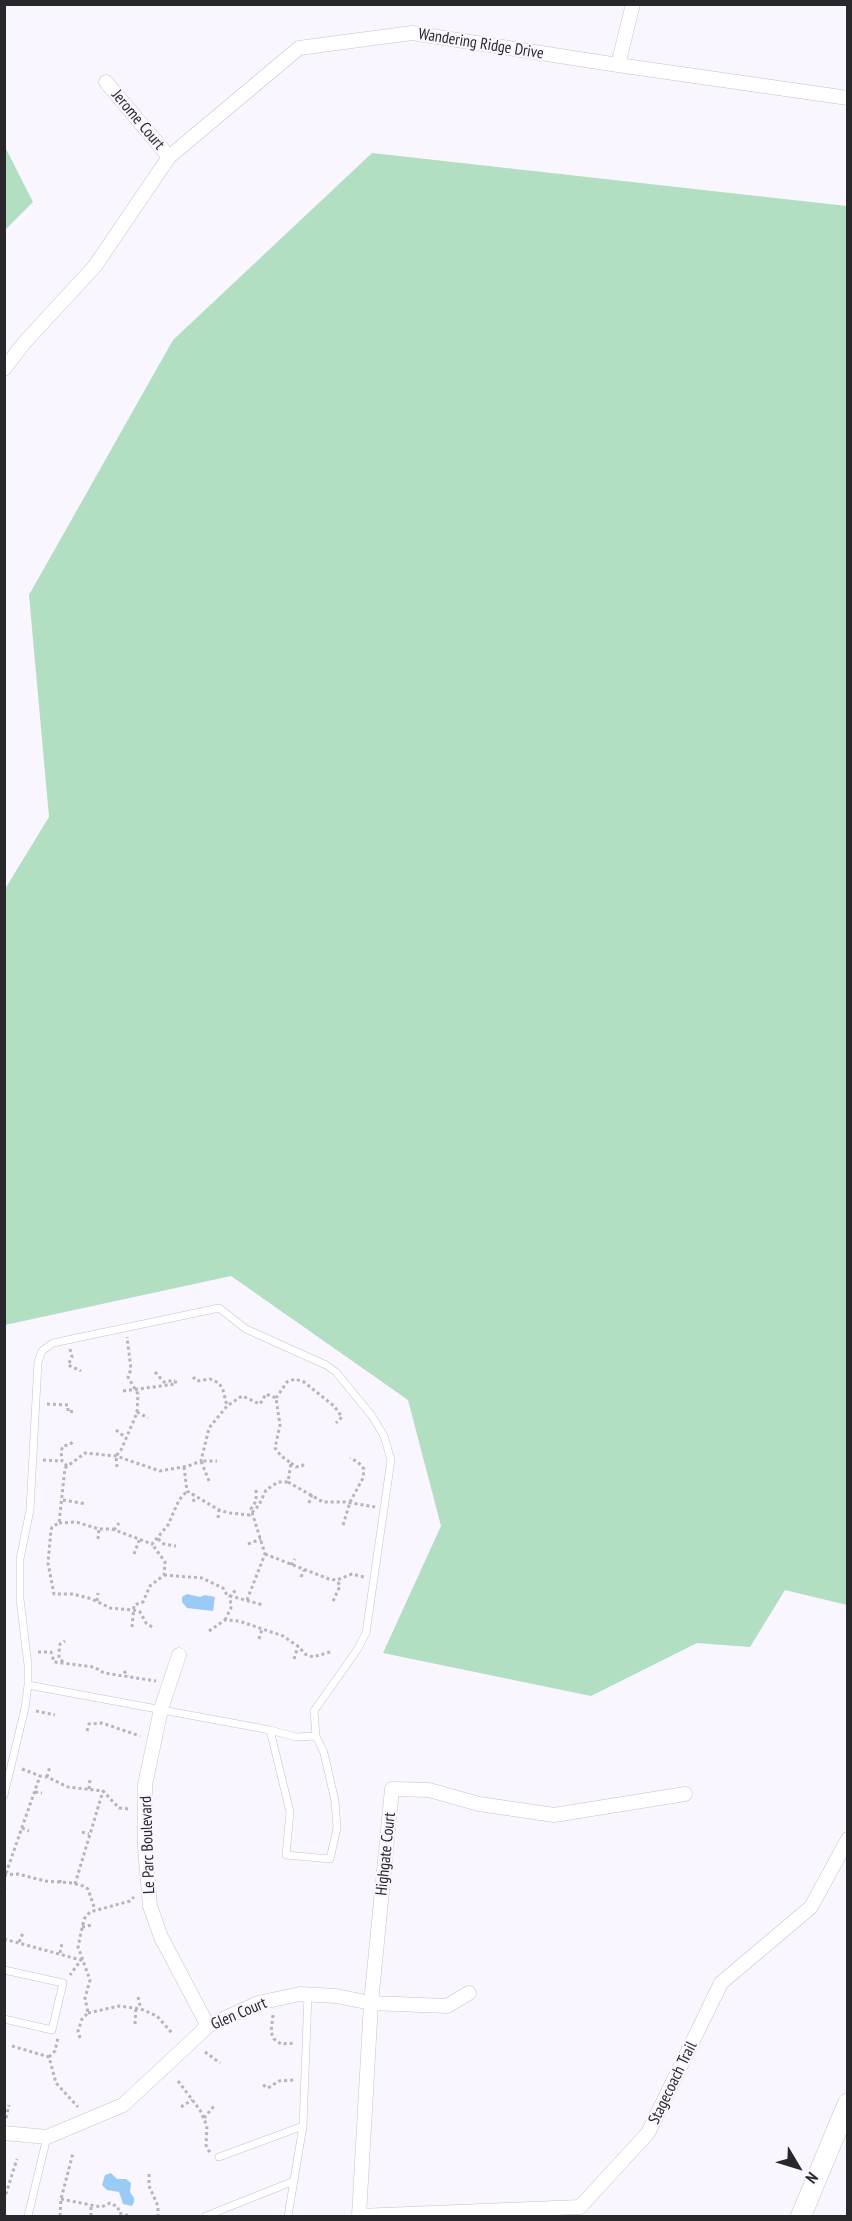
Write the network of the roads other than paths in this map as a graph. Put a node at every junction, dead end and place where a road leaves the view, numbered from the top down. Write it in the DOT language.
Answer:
graph roads {
  1 [pos="633,4"];
  2 [pos="618,65"];
  3 [pos="106,82"];
  4 [pos="848,98"];
  5 [pos="169,157"];
  6 [pos="4,369"];
  7 [pos="179,1655"];
  8 [pos="28,1685"];
  9 [pos="161,1709"];
  10 [pos="270,1730"];
  11 [pos="316,1736"];
  12 [pos="685,1794"];
  13 [pos="4,1795"];
  14 [pos="848,1839"];
  15 [pos="4,1970"];
  16 [pos="469,1993"];
  17 [pos="308,1995"];
  18 [pos="371,2003"];
  19 [pos="4,2019"];
  20 [pos="208,2026"];
  21 [pos="848,2103"];
  22 [pos="303,2126"];
  23 [pos="4,2133"];
  24 [pos="47,2137"];
  25 [pos="219,2157"];
  26 [pos="294,2181"];
  27 [pos="358,2216"];
  28 [pos="28,2217"];
  29 [pos="206,2217"];
  30 [pos="288,2217"];
  31 [pos="801,2217"];
  1 -- 2 [label="street"];
  2 -- 4 [label="street, Wandering Ridge Drive"];
  2 -- 5 [label="street, Wandering Ridge Drive"];
  3 -- 5 [label="street, Jerome Court"];
  5 -- 6 [label="street, Wandering Ridge Drive"];
  7 -- 9 [label="street, Le Parc Boulevard"];
  8 -- 9 [label="lane"];
  8 -- 11 [label="lane"];
  8 -- 13 [label="lane"];
  9 -- 10 [label="lane"];
  9 -- 20 [label="street, Le Parc Boulevard"];
  10 -- 11 [label="lane"];
  10 -- 11 [label="lane"];
  12 -- 18 [label="street, Highgate Court"];
  14 -- 27 [label="street, Stagecoach Trail"];
  15 -- 19 [label="lane"];
  16 -- 18 [label="street, Glen Court"];
  17 -- 18 [label="street, Glen Court"];
  17 -- 20 [label="street, Glen Court"];
  17 -- 22 [label="lane"];
  18 -- 27 [label="street, Highgate Court"];
  20 -- 24 [label="street, Glen Court"];
  21 -- 31 [label="street"];
  22 -- 25 [label="lane"];
  22 -- 26 [label="lane"];
  23 -- 24 [label="street, Glen Court"];
  24 -- 28 [label="lane"];
  26 -- 29 [label="lane"];
  26 -- 30 [label="lane"];
}
